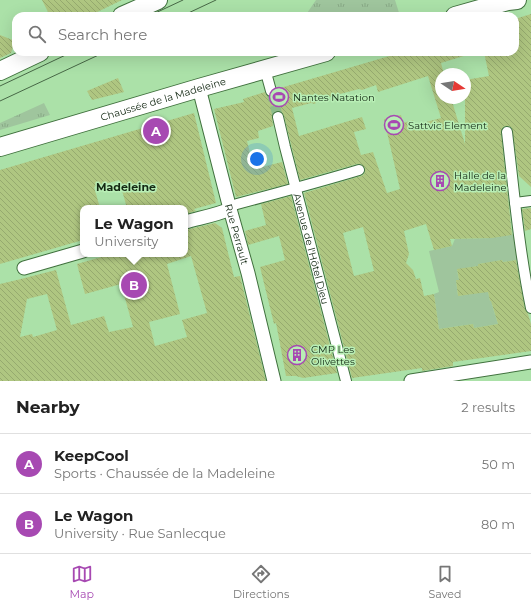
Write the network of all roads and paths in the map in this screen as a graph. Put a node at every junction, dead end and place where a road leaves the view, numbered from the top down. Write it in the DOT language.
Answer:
graph roads {
  1 [pos="158,0"];
  2 [pos="512,0"];
  3 [pos="131,12"];
  4 [pos="469,12"];
  5 [pos="32,56"];
  6 [pos="312,56"];
  7 [pos="265,69"];
  8 [pos="0,71"];
  9 [pos="200,88"];
  10 [pos="271,91"];
  11 [pos="278,117"];
  12 [pos="507,132"];
  13 [pos="0,147"];
  14 [pos="360,170"];
  15 [pos="296,188"];
  16 [pos="531,201"];
  17 [pos="515,203"];
  18 [pos="234,206"];
  19 [pos="188,221"];
  20 [pos="80,252"];
  21 [pos="24,268"];
  22 [pos="531,308"];
  23 [pos="531,362"];
  24 [pos="274,381"];
  25 [pos="346,381"];
  26 [pos="411,381"];
  1 -- 3 [label="main road"];
  2 -- 4 [label="main road"];
  5 -- 8 [label="main road"];
  6 -- 7 [label="main road, Chaussée de la Madeleine"];
  7 -- 9 [label="main road, Chaussée de la Madeleine"];
  7 -- 10 [label="street"];
  9 -- 13 [label="main road, Chaussée de la Madeleine"];
  9 -- 18 [label="street, Rue Perrault"];
  11 -- 15 [label="street, Avenue de l'Hôtel Dieu"];
  12 -- 17 [label="street"];
  14 -- 15 [label="street"];
  15 -- 18 [label="street"];
  15 -- 25 [label="street, Avenue de l'Hôtel Dieu"];
  16 -- 17 [label="street"];
  17 -- 22 [label="street"];
  18 -- 19 [label="street"];
  18 -- 24 [label="street, Rue Perrault"];
  20 -- 21 [label="street"];
  23 -- 26 [label="street"];
}
